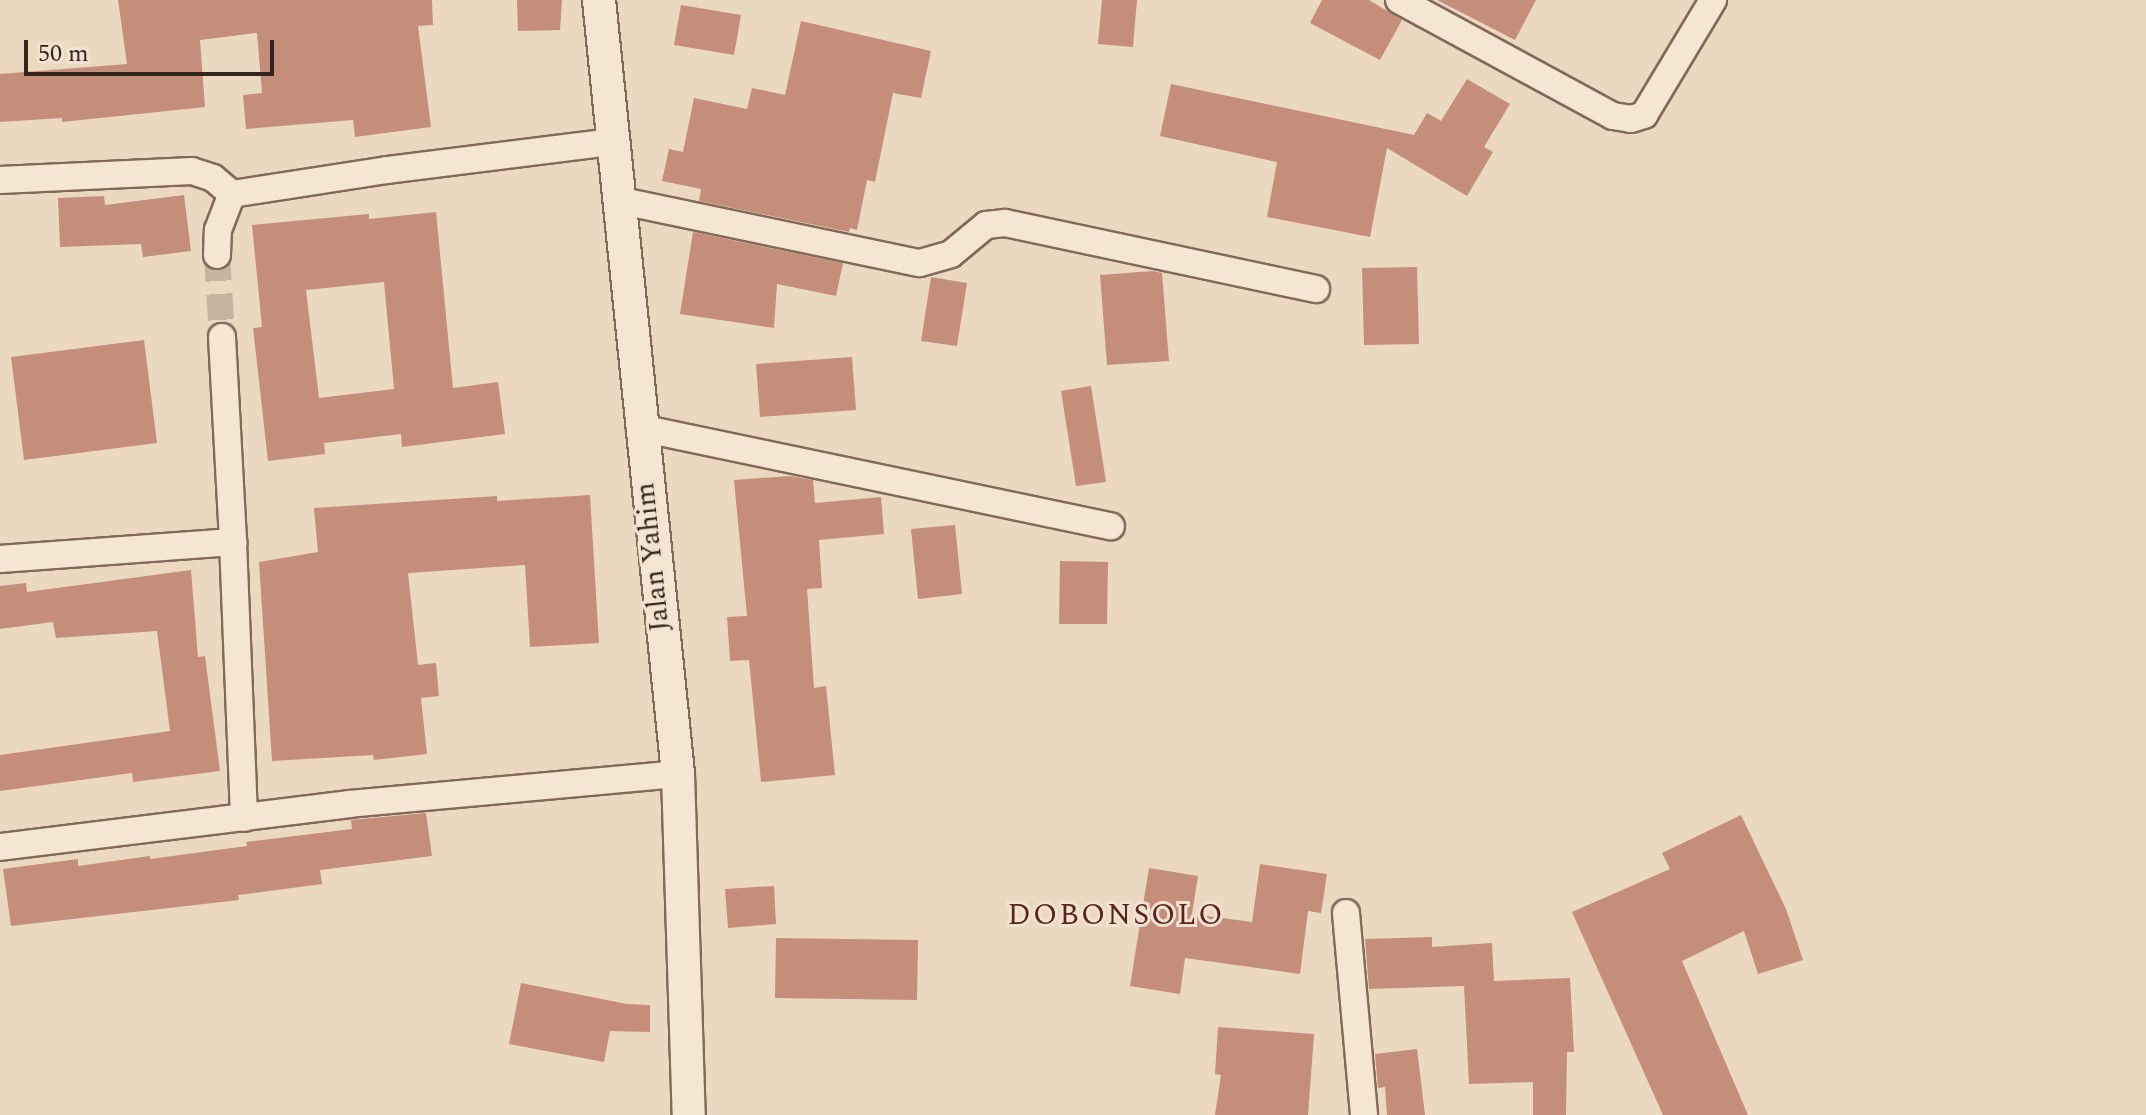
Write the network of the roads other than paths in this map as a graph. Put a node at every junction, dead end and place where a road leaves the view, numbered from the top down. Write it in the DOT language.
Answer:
graph roads {
  1 [pos="599,0"];
  2 [pos="1399,0"];
  3 [pos="1713,0"];
  4 [pos="613,142"];
  5 [pos="0,180"];
  6 [pos="232,194"];
  7 [pos="622,201"];
  8 [pos="217,255"];
  9 [pos="1316,289"];
  10 [pos="222,337"];
  11 [pos="640,428"];
  12 [pos="1111,526"];
  13 [pos="233,542"];
  14 [pos="0,559"];
  15 [pos="678,774"];
  16 [pos="244,818"];
  17 [pos="0,847"];
  18 [pos="1346,913"];
  19 [pos="689,1115"];
  20 [pos="1364,1115"];
  1 -- 4 [label="street, Jalan Yahim"];
  2 -- 3 [label="street"];
  4 -- 6 [label="street"];
  4 -- 7 [label="street, Jalan Yahim"];
  5 -- 6 [label="street"];
  6 -- 8 [label="street"];
  7 -- 9 [label="street"];
  7 -- 11 [label="street, Jalan Yahim"];
  10 -- 13 [label="street"];
  11 -- 12 [label="street"];
  11 -- 15 [label="street, Jalan Yahim"];
  13 -- 14 [label="street"];
  13 -- 16 [label="street"];
  15 -- 16 [label="street"];
  15 -- 19 [label="street, Jalan Yahim"];
  16 -- 17 [label="street"];
  18 -- 20 [label="street"];
}
